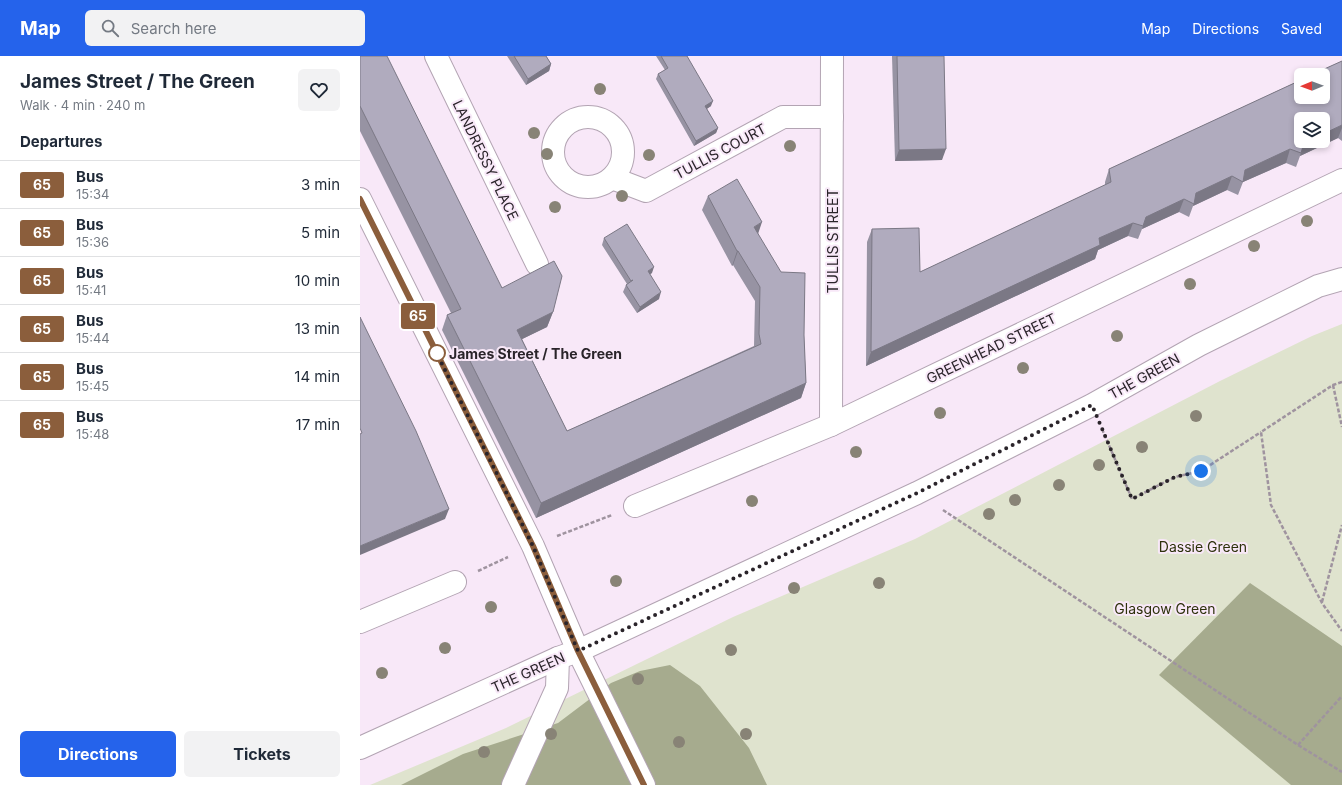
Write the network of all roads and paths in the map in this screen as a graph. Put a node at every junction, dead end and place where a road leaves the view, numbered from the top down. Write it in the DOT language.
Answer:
graph roads {
  1 [pos="436,56"];
  2 [pos="832,56"];
  3 [pos="832,117"];
  4 [pos="612,178"];
  5 [pos="1342,180"];
  6 [pos="360,199"];
  7 [pos="537,264"];
  8 [pos="1342,279"];
  9 [pos="1342,382"];
  10 [pos="1333,385"];
  11 [pos="1092,405"];
  12 [pos="831,425"];
  13 [pos="1342,426"];
  14 [pos="1261,432"];
  15 [pos="917,493"];
  16 [pos="635,506"];
  17 [pos="1342,526"];
  18 [pos="455,582"];
  19 [pos="1322,603"];
  20 [pos="360,622"];
  21 [pos="1342,631"];
  22 [pos="578,651"];
  23 [pos="558,658"];
  24 [pos="1342,696"];
  25 [pos="1298,745"];
  26 [pos="360,748"];
  27 [pos="1342,772"];
  28 [pos="513,785"];
  29 [pos="644,785"];
  1 -- 7 [label="street, LANDRESSY PLACE"];
  2 -- 3 [label="street, TULLIS STREET"];
  3 -- 4 [label="street, TULLIS COURT"];
  3 -- 12 [label="street, TULLIS STREET"];
  5 -- 12 [label="street, GREENHEAD STREET"];
  6 -- 22 [label="street"];
  8 -- 11 [label="street, THE GREEN"];
  9 -- 10 [label="path"];
  10 -- 13 [label="path"];
  10 -- 14 [label="path"];
  11 -- 14 [label="path"];
  11 -- 15 [label="street, THE GREEN"];
  12 -- 16 [label="street, GREENHEAD STREET"];
  14 -- 19 [label="path"];
  15 -- 22 [label="street, THE GREEN"];
  15 -- 25 [label="path"];
  17 -- 19 [label="path"];
  18 -- 20 [label="street"];
  19 -- 21 [label="path"];
  22 -- 23 [label="street, THE GREEN"];
  22 -- 29 [label="street"];
  23 -- 26 [label="street, THE GREEN"];
  23 -- 28 [label="street"];
  24 -- 25 [label="path"];
  25 -- 27 [label="path"];
}
